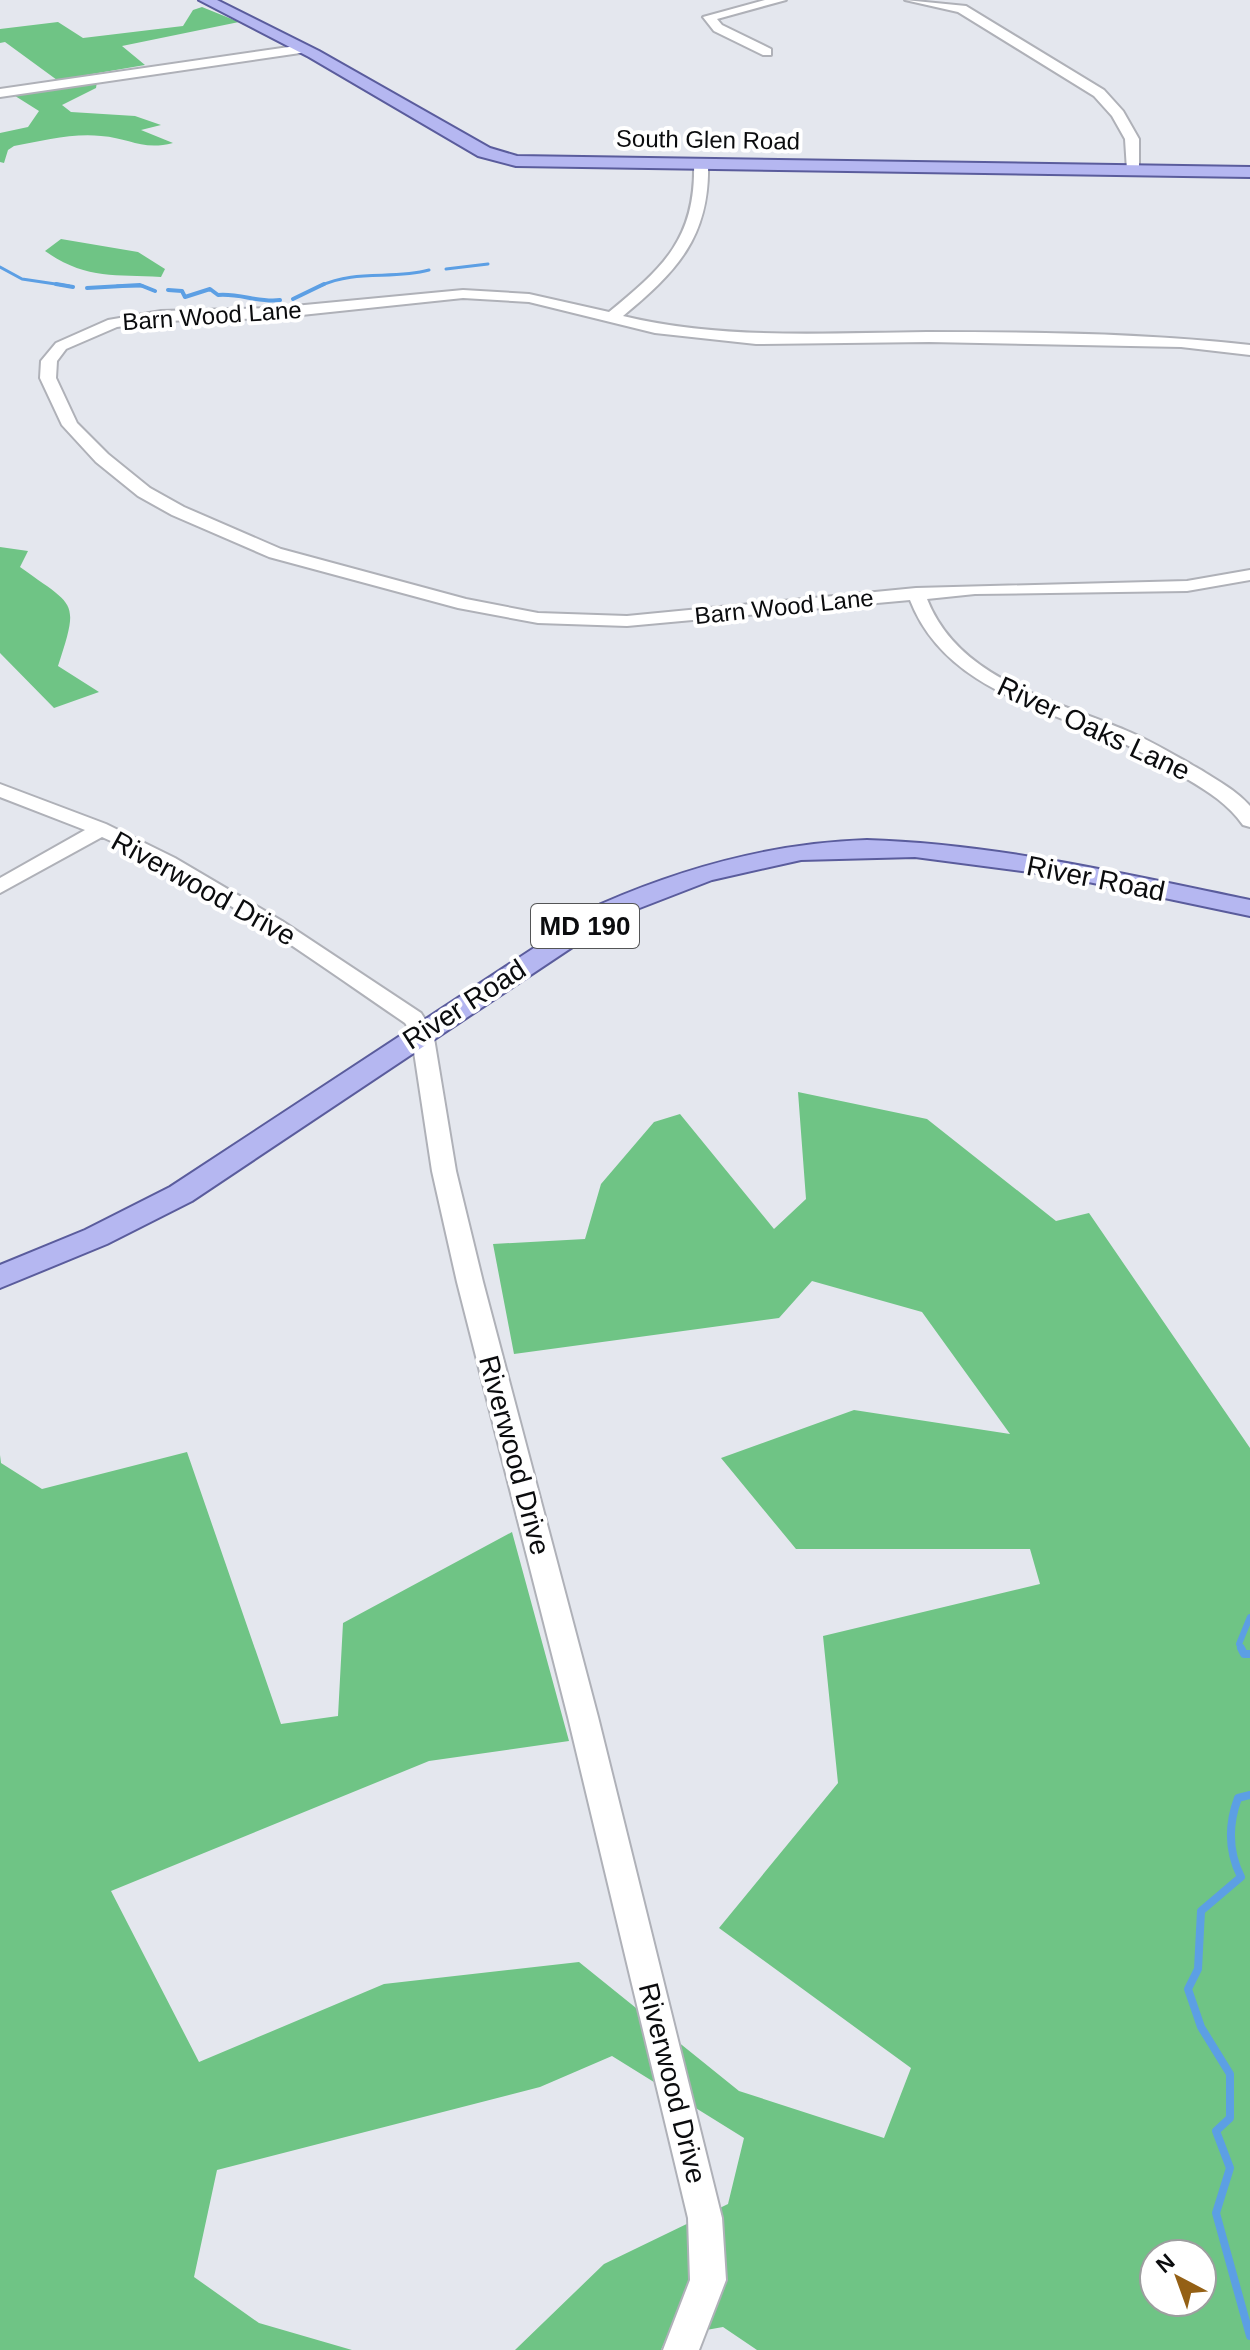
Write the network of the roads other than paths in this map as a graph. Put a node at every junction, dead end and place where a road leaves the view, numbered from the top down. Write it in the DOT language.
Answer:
graph roads {
  1 [pos="206,0"];
  2 [pos="780,0"];
  3 [pos="911,0"];
  4 [pos="303,49"];
  5 [pos="767,52"];
  6 [pos="0,93"];
  7 [pos="701,163"];
  8 [pos="1134,170"];
  9 [pos="1250,172"];
  10 [pos="611,318"];
  11 [pos="1250,350"];
  12 [pos="1250,575"];
  13 [pos="916,593"];
  14 [pos="0,790"];
  15 [pos="1250,821"];
  16 [pos="99,830"];
  17 [pos="0,887"];
  18 [pos="1250,908"];
  19 [pos="422,1032"];
  20 [pos="0,1277"];
  21 [pos="681,2350"];
  1 -- 4 [label="main road, South Glen Road"];
  2 -- 5 [label="street"];
  3 -- 8 [label="street"];
  4 -- 6 [label="street"];
  4 -- 7 [label="main road, South Glen Road"];
  7 -- 8 [label="main road, South Glen Road"];
  7 -- 10 [label="street"];
  8 -- 9 [label="main road, South Glen Road"];
  10 -- 11 [label="street, Barn Wood Lane"];
  10 -- 13 [label="street, Barn Wood Lane"];
  12 -- 13 [label="street, Barn Wood Lane"];
  13 -- 15 [label="street, River Oaks Lane"];
  14 -- 16 [label="street, Riverwood Drive"];
  16 -- 17 [label="street"];
  16 -- 19 [label="street, Riverwood Drive"];
  18 -- 19 [label="main road, River Road / MD 190"];
  19 -- 20 [label="main road, River Road / MD 190"];
  19 -- 21 [label="street, Riverwood Drive"];
}
